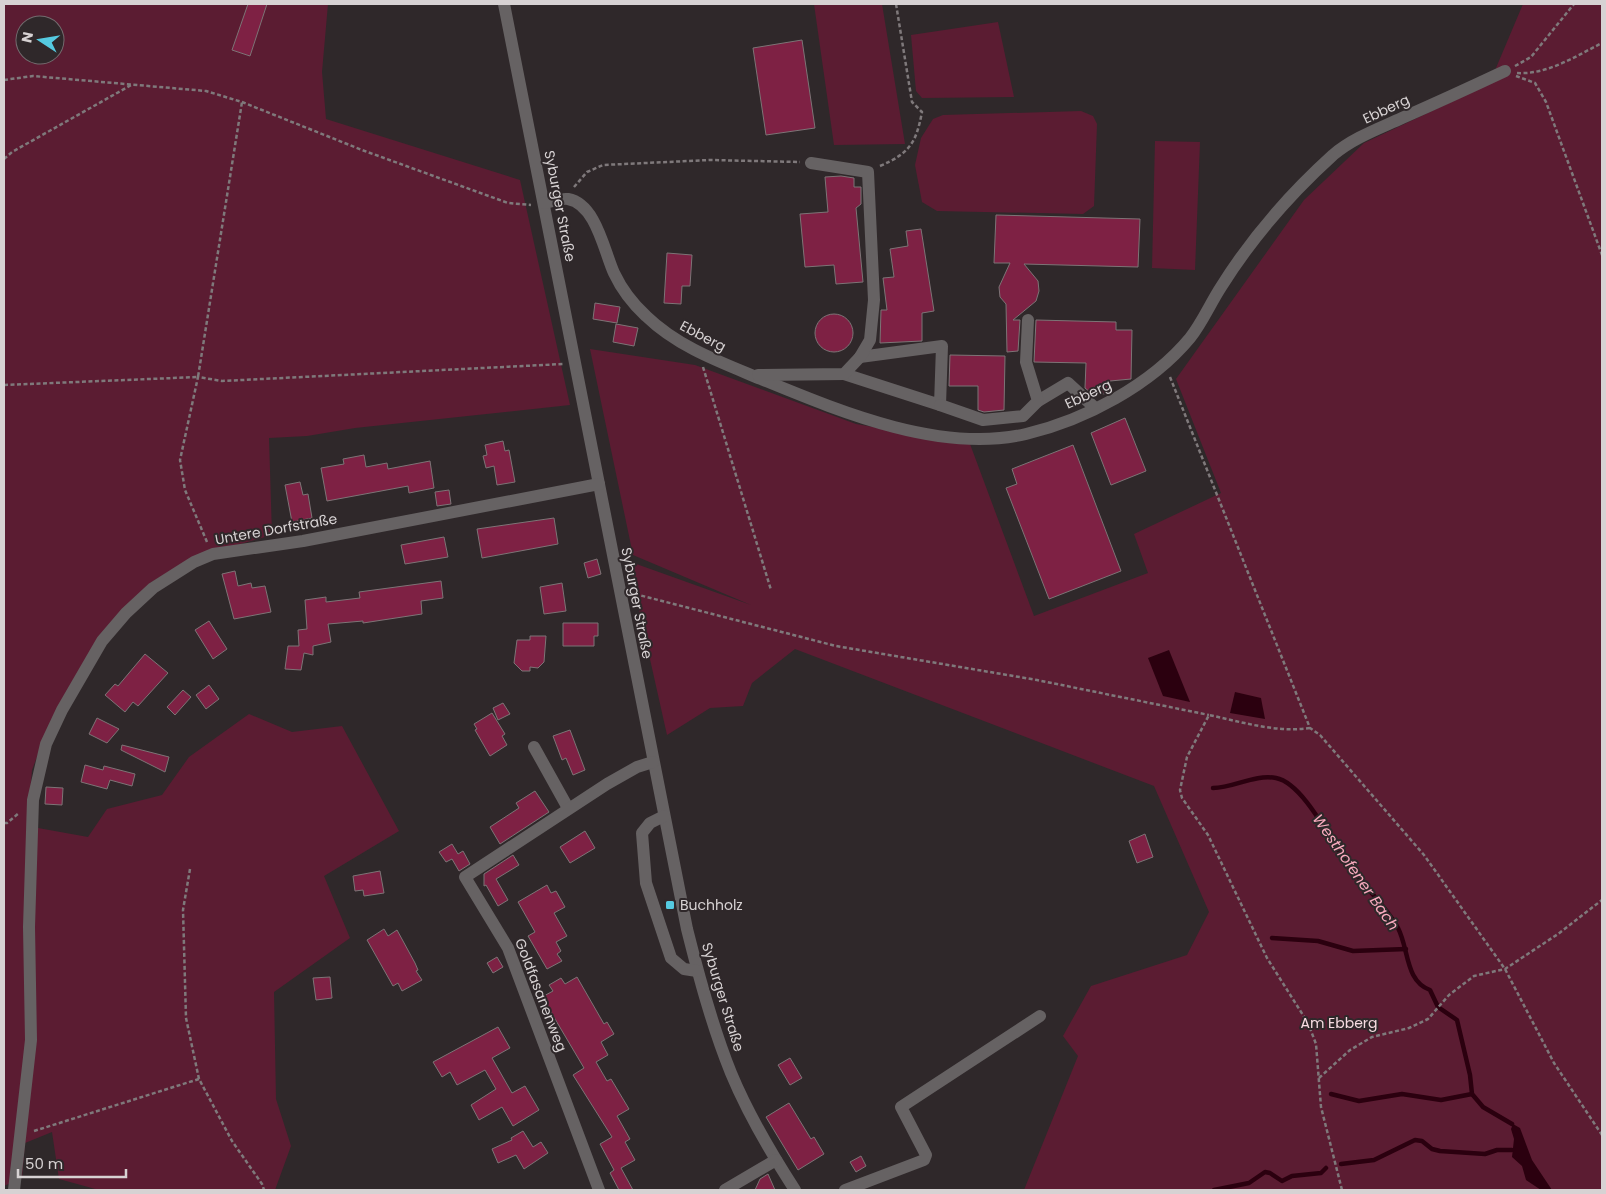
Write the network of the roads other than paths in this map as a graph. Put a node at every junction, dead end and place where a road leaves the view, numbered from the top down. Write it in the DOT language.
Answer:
graph roads {
  1 [pos="504,4"];
  2 [pos="1505,72"];
  3 [pos="811,163"];
  4 [pos="544,204"];
  5 [pos="1028,320"];
  6 [pos="860,357"];
  7 [pos="844,374"];
  8 [pos="753,376"];
  9 [pos="1038,401"];
  10 [pos="940,405"];
  11 [pos="1095,408"];
  12 [pos="599,484"];
  13 [pos="534,747"];
  14 [pos="653,762"];
  15 [pos="568,808"];
  16 [pos="664,816"];
  17 [pos="698,971"];
  18 [pos="1040,1016"];
  19 [pos="776,1160"];
  20 [pos="14,1190"];
  21 [pos="599,1190"];
  22 [pos="725,1190"];
  23 [pos="795,1190"];
  24 [pos="844,1190"];
  1 -- 4 [label="street, Syburger Straße"];
  2 -- 11 [label="street, Ebberg"];
  3 -- 6 [label="street"];
  4 -- 8 [label="street, Ebberg"];
  4 -- 12 [label="street, Syburger Straße"];
  5 -- 9 [label="street"];
  6 -- 7 [label="street"];
  6 -- 10 [label="street"];
  7 -- 8 [label="street"];
  7 -- 10 [label="street"];
  8 -- 11 [label="street, Ebberg"];
  9 -- 10 [label="street"];
  9 -- 11 [label="street"];
  12 -- 14 [label="street, Syburger Straße"];
  12 -- 20 [label="street, Untere Dorfstraße"];
  13 -- 15 [label="street"];
  14 -- 15 [label="street, Goldfasanenweg"];
  14 -- 16 [label="street, Syburger Straße"];
  15 -- 21 [label="street, Goldfasanenweg"];
  16 -- 17 [label="street, Syburger Straße"];
  16 -- 17 [label="street"];
  17 -- 19 [label="street, Syburger Straße"];
  18 -- 24 [label="street"];
  19 -- 22 [label="street"];
  19 -- 23 [label="street, Syburger Straße"];
}
